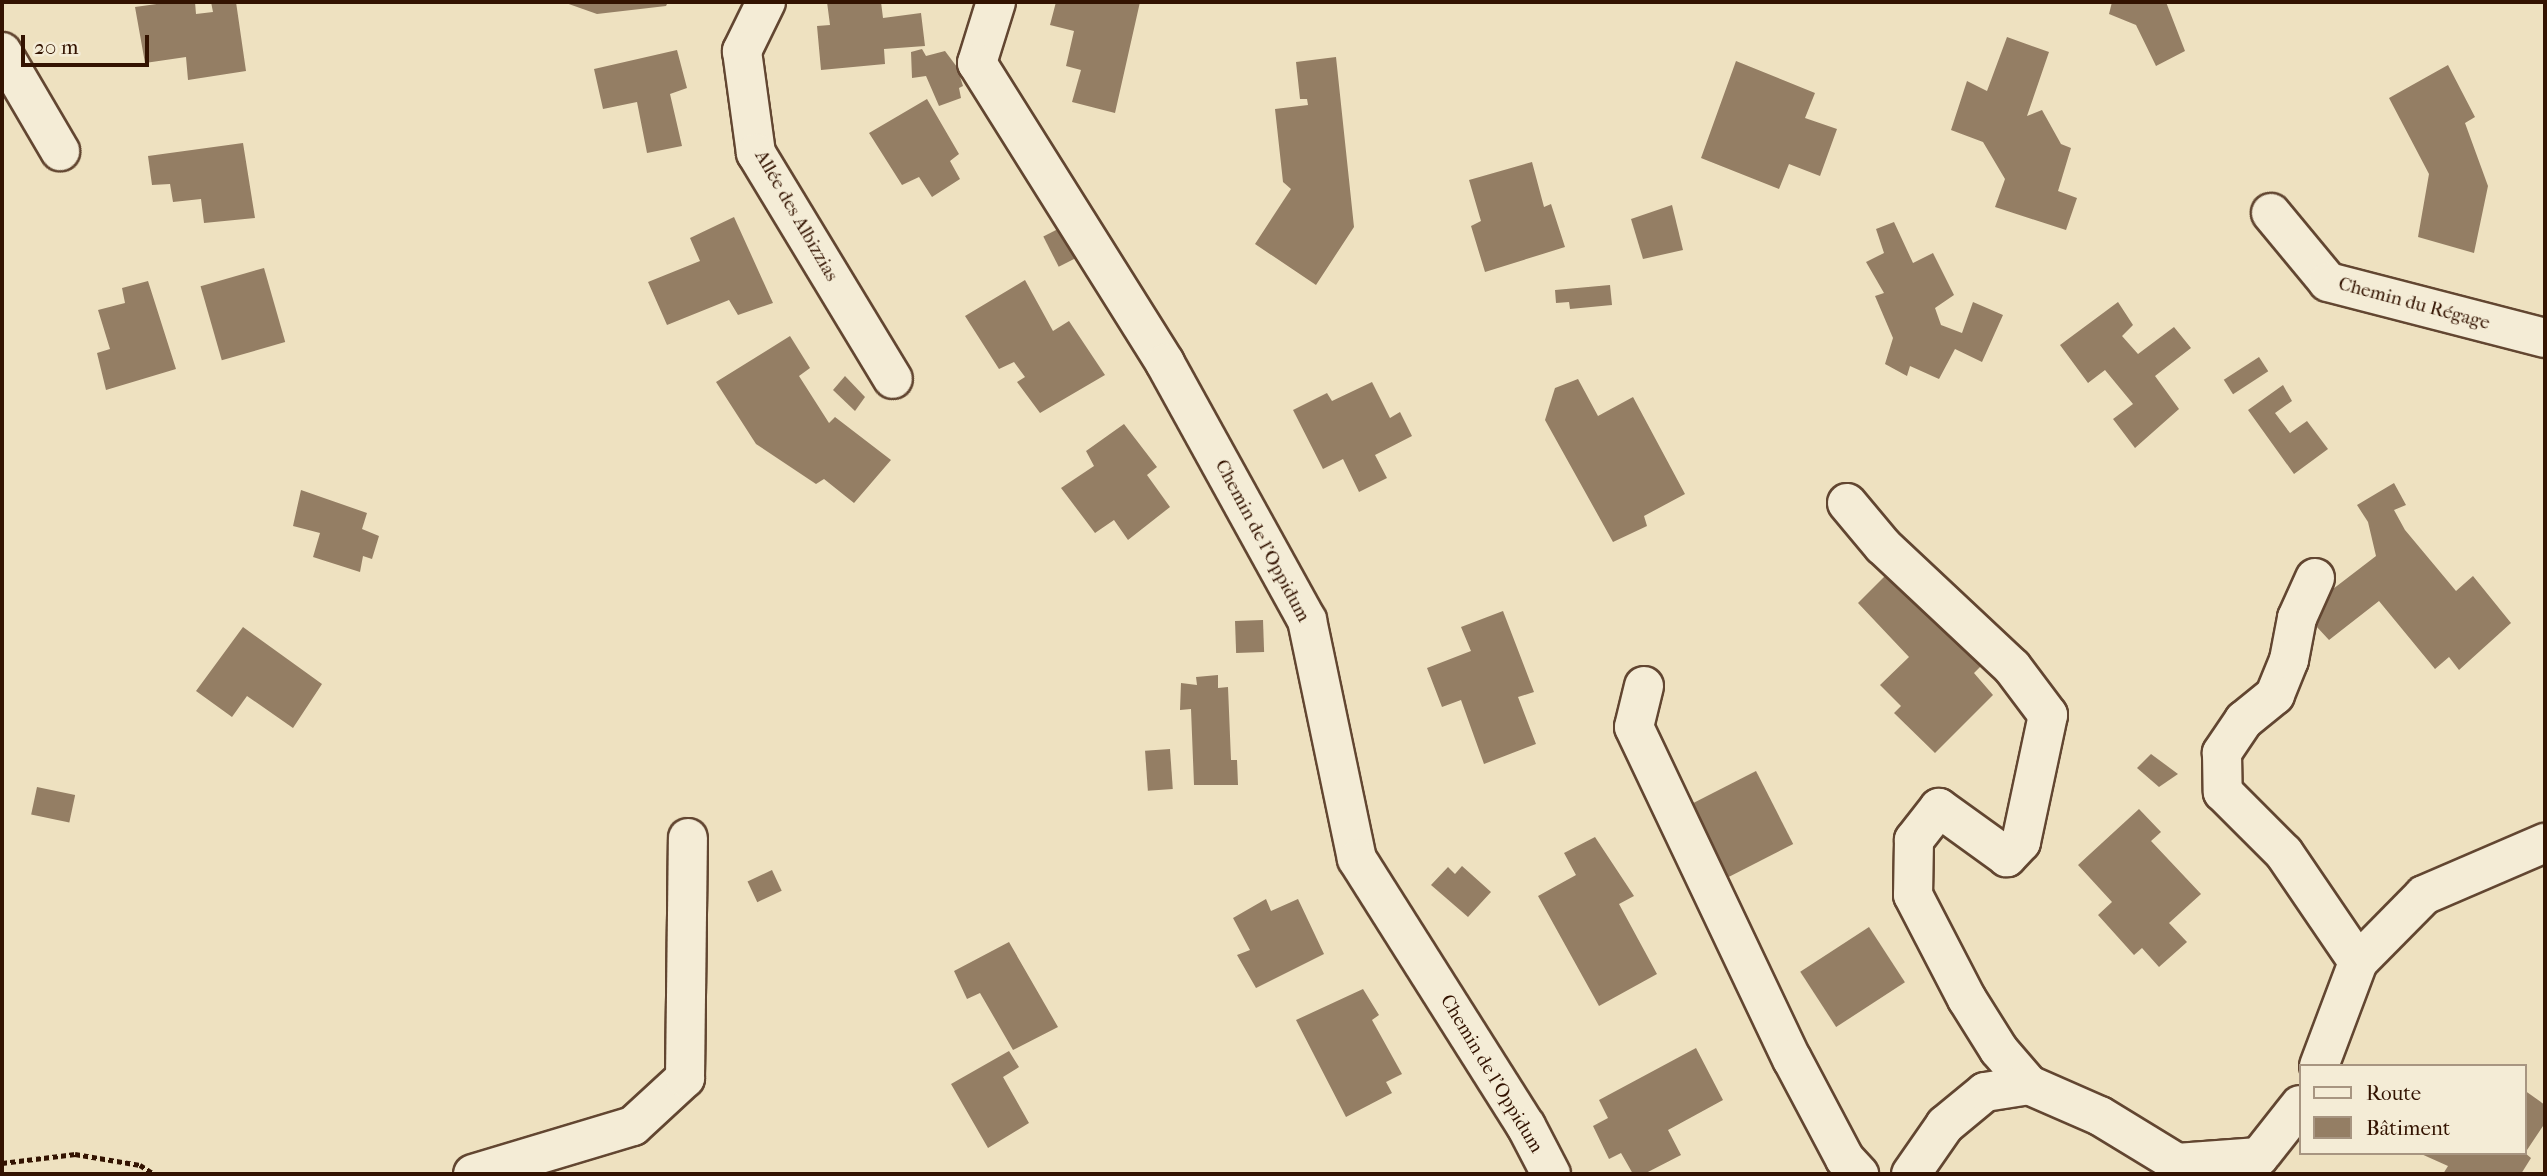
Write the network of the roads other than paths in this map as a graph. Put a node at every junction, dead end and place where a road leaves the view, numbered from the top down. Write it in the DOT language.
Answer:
graph roads {
  1 [pos="766,2"];
  2 [pos="996,2"];
  3 [pos="2,52"];
  4 [pos="60,151"];
  5 [pos="2271,213"];
  6 [pos="2545,338"];
  7 [pos="893,379"];
  8 [pos="1847,503"];
  9 [pos="2315,578"];
  10 [pos="1644,686"];
  11 [pos="688,838"];
  12 [pos="2545,843"];
  13 [pos="2358,962"];
  14 [pos="2320,1064"];
  15 [pos="2029,1085"];
  16 [pos="2298,1108"];
  17 [pos="487,1170"];
  18 [pos="1551,1174"];
  19 [pos="1859,1174"];
  20 [pos="1911,1174"];
  1 -- 7 [label="street, Allée des Albizzias"];
  2 -- 18 [label="street, Chemin de l'Oppidum"];
  3 -- 4 [label="street"];
  5 -- 6 [label="street, Chemin du Régage"];
  8 -- 15 [label="street"];
  9 -- 13 [label="street"];
  10 -- 19 [label="street"];
  11 -- 17 [label="street"];
  12 -- 13 [label="street"];
  13 -- 14 [label="street"];
  15 -- 16 [label="street"];
  15 -- 20 [label="street"];
}
